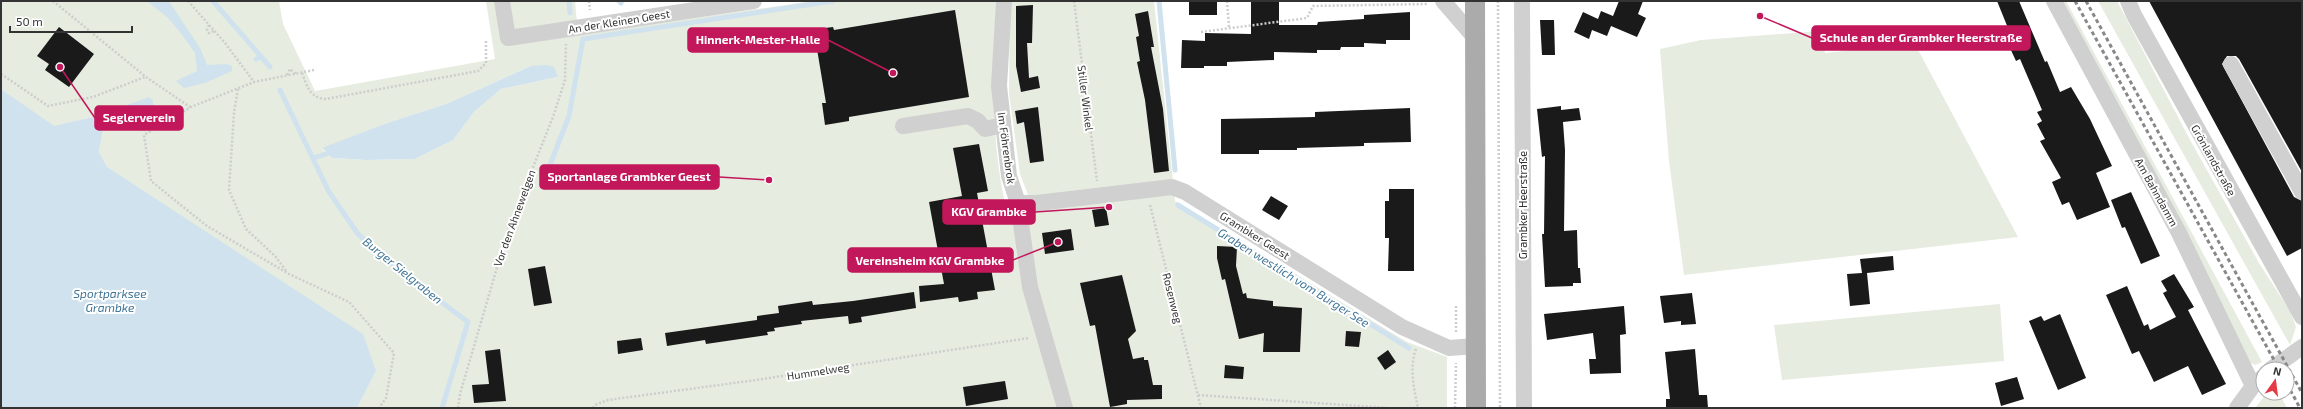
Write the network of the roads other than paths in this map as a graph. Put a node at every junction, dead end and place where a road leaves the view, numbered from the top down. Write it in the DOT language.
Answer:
graph roads {
  1 [pos="502,1"];
  2 [pos="754,1"];
  3 [pos="1004,1"];
  4 [pos="1475,1"];
  5 [pos="1522,1"];
  6 [pos="2054,1"];
  7 [pos="2128,1"];
  8 [pos="1437,2"];
  9 [pos="1475,38"];
  10 [pos="2231,64"];
  11 [pos="1003,125"];
  12 [pos="903,126"];
  13 [pos="2302,192"];
  14 [pos="1018,203"];
  15 [pos="2298,298"];
  16 [pos="2302,317"];
  17 [pos="1476,346"];
  18 [pos="2302,347"];
  19 [pos="2282,361"];
  20 [pos="2255,375"];
  21 [pos="2255,385"];
  22 [pos="1066,408"];
  23 [pos="1476,408"];
  24 [pos="1524,408"];
  25 [pos="2237,408"];
  1 -- 2 [label="street, An der Kleinen Geest"];
  3 -- 11 [label="street, Im Föhrenbrok"];
  4 -- 9 [label="main road"];
  5 -- 24 [label="street, Grambker Heerstraße"];
  6 -- 20 [label="street, Am Bahndamm"];
  7 -- 15 [label="street, Grönlandstraße"];
  8 -- 9 [label="street"];
  9 -- 17 [label="main road"];
  10 -- 13 [label="street"];
  11 -- 12 [label="street"];
  11 -- 14 [label="street, Im Föhrenbrok"];
  14 -- 17 [label="street, Grambker Geest"];
  14 -- 22 [label="street, Im Föhrenbrok"];
  15 -- 16 [label="street, Grönlandstraße"];
  17 -- 23 [label="main road"];
  18 -- 19 [label="street"];
  21 -- 25 [label="street"];
}
